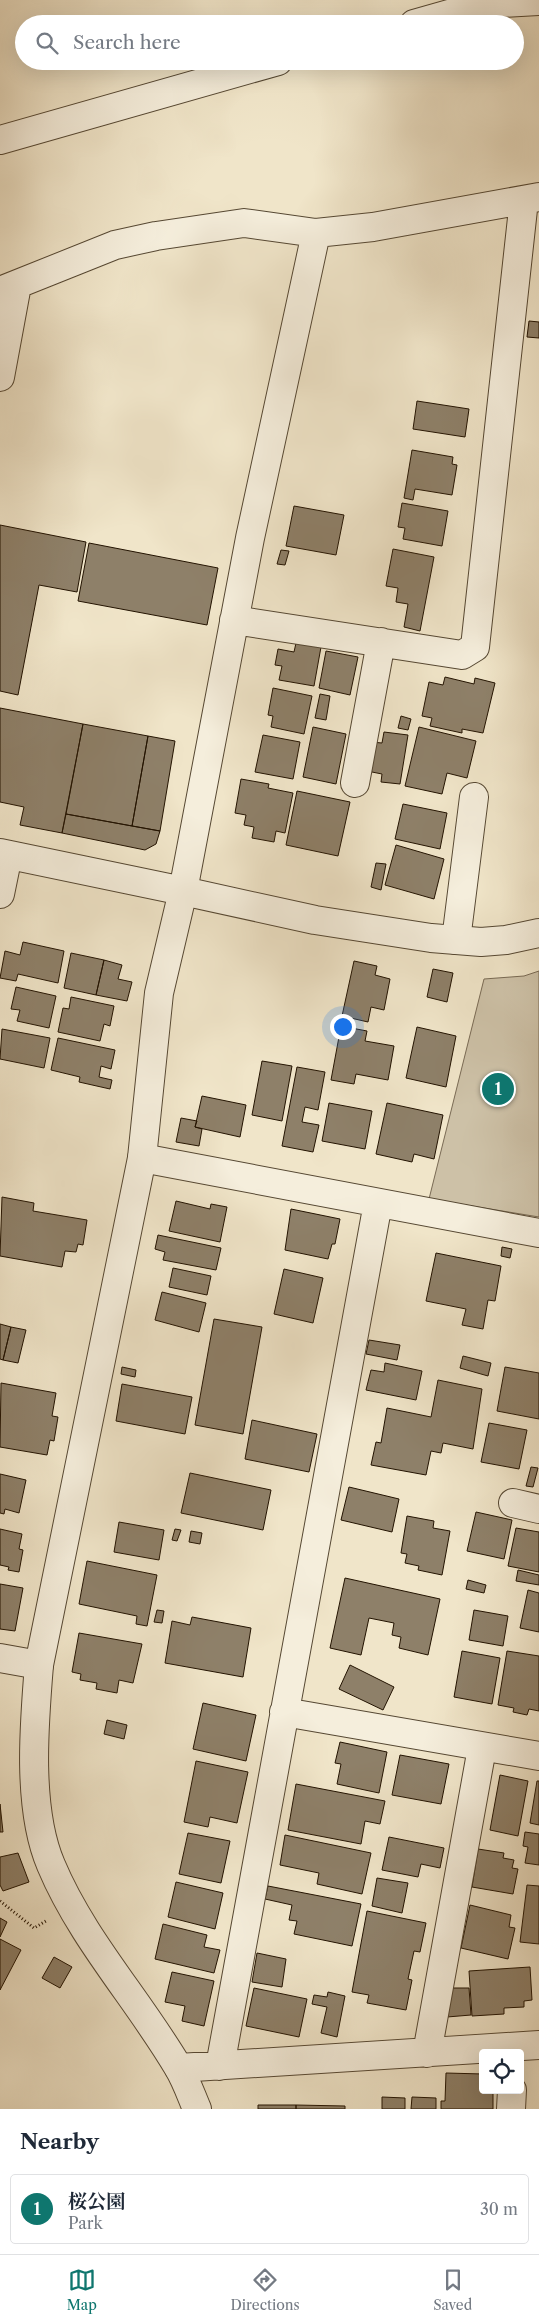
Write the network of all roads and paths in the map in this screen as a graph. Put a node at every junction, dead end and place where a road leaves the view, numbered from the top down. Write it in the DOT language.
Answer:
graph roads {
  1 [pos="539,1"];
  2 [pos="446,15"];
  3 [pos="246,70"];
  4 [pos="0,140"];
  5 [pos="532,199"];
  6 [pos="316,233"];
  7 [pos="9,288"];
  8 [pos="0,377"];
  9 [pos="234,620"];
  10 [pos="381,642"];
  11 [pos="354,783"];
  12 [pos="474,797"];
  13 [pos="4,854"];
  14 [pos="183,892"];
  15 [pos="0,894"];
  16 [pos="539,933"];
  17 [pos="456,940"];
  18 [pos="142,1158"];
  19 [pos="378,1203"];
  20 [pos="539,1233"];
  21 [pos="0,1658"];
  22 [pos="39,1665"];
  23 [pos="284,1712"];
  24 [pos="482,1748"];
  25 [pos="539,1756"];
  26 [pos="0,1902"];
  27 [pos="71,1906"];
  28 [pos="522,2048"];
  29 [pos="427,2053"];
  30 [pos="220,2066"];
  31 [pos="179,2068"];
  32 [pos="512,2094"];
  33 [pos="197,2109"];
  34 [pos="511,2109"];
  1 -- 2 [label="street"];
  3 -- 4 [label="street"];
  5 -- 6 [label="street"];
  5 -- 10 [label="street"];
  6 -- 7 [label="street"];
  6 -- 9 [label="street"];
  7 -- 8 [label="street"];
  9 -- 10 [label="street"];
  9 -- 14 [label="street"];
  10 -- 11 [label="street"];
  12 -- 17 [label="street"];
  13 -- 14 [label="street"];
  13 -- 15 [label="street"];
  14 -- 17 [label="street"];
  14 -- 18 [label="street"];
  16 -- 17 [label="street"];
  18 -- 19 [label="street"];
  18 -- 22 [label="street"];
  19 -- 20 [label="street"];
  19 -- 23 [label="street"];
  21 -- 22 [label="street"];
  22 -- 27 [label="street"];
  23 -- 24 [label="street"];
  23 -- 30 [label="street"];
  24 -- 25 [label="street"];
  24 -- 29 [label="street"];
  26 -- 27 [label="path"];
  27 -- 31 [label="street"];
  28 -- 29 [label="street"];
  29 -- 30 [label="street"];
  30 -- 31 [label="street"];
  31 -- 33 [label="street"];
  32 -- 34 [label="street"];
}
